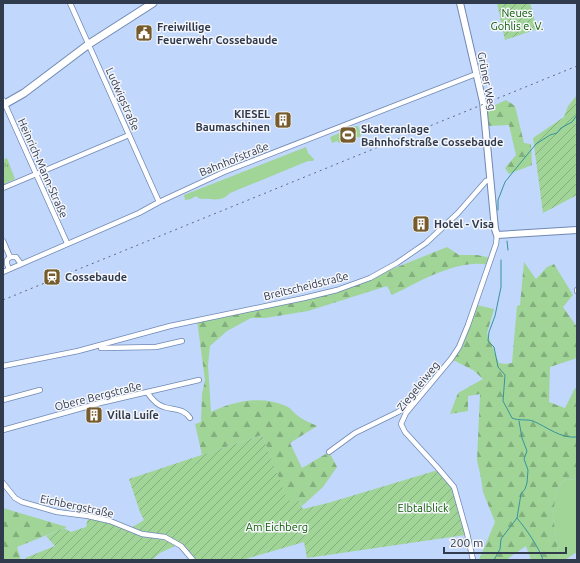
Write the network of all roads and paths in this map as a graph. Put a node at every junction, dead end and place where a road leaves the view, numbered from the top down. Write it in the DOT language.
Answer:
graph roads {
  1 [pos="70,3"];
  2 [pos="153,3"];
  3 [pos="460,3"];
  4 [pos="89,44"];
  5 [pos="476,74"];
  6 [pos="4,103"];
  7 [pos="130,135"];
  8 [pos="36,174"];
  9 [pos="490,180"];
  10 [pos="3,188"];
  11 [pos="159,202"];
  12 [pos="577,230"];
  13 [pos="497,235"];
  14 [pos="3,241"];
  15 [pos="67,243"];
  16 [pos="10,257"];
  17 [pos="21,264"];
  18 [pos="8,269"];
  19 [pos="3,272"];
  20 [pos="182,341"];
  21 [pos="93,348"];
  22 [pos="3,366"];
  23 [pos="199,380"];
  24 [pos="40,390"];
  25 [pos="147,392"];
  26 [pos="3,400"];
  27 [pos="415,401"];
  28 [pos="190,418"];
  29 [pos="3,430"];
  30 [pos="329,452"];
  31 [pos="3,483"];
  32 [pos="194,560"];
  33 [pos="472,560"];
  1 -- 4 [label="street, Ludwigstraße"];
  2 -- 4 [label="main road"];
  3 -- 5 [label="street, Grüner Weg"];
  4 -- 6 [label="main road"];
  4 -- 7 [label="street, Ludwigstraße"];
  5 -- 9 [label="street, Grüner Weg"];
  5 -- 11 [label="street, Bahnhofstraße"];
  6 -- 8 [label="street, Heinrich-Mann-Straße"];
  7 -- 8 [label="street"];
  7 -- 11 [label="street, Ludwigstraße"];
  8 -- 10 [label="street"];
  8 -- 15 [label="street, Heinrich-Mann-Straße"];
  9 -- 13 [label="street, Grüner Weg"];
  9 -- 21 [label="street, Breitscheidstraße"];
  11 -- 15 [label="street, Bahnhofstraße"];
  12 -- 13 [label="street"];
  13 -- 27 [label="street, Ziegeleiweg"];
  14 -- 16 [label="street"];
  15 -- 17 [label="street, Bahnhofstraße"];
  16 -- 17 [label="street"];
  16 -- 18 [label="street"];
  17 -- 18 [label="street, Bahnhofstraße"];
  18 -- 19 [label="street, Bahnhofstraße"];
  20 -- 21 [label="street, Breitscheidstraße"];
  21 -- 22 [label="street, Breitscheidstraße"];
  23 -- 25 [label="street, Obere Bergstraße"];
  24 -- 26 [label="street"];
  25 -- 28 [label="street"];
  25 -- 29 [label="street, Obere Bergstraße"];
  27 -- 30 [label="street"];
  27 -- 33 [label="street, Ziegeleiweg"];
  31 -- 32 [label="street, Eichbergstraße"];
}
